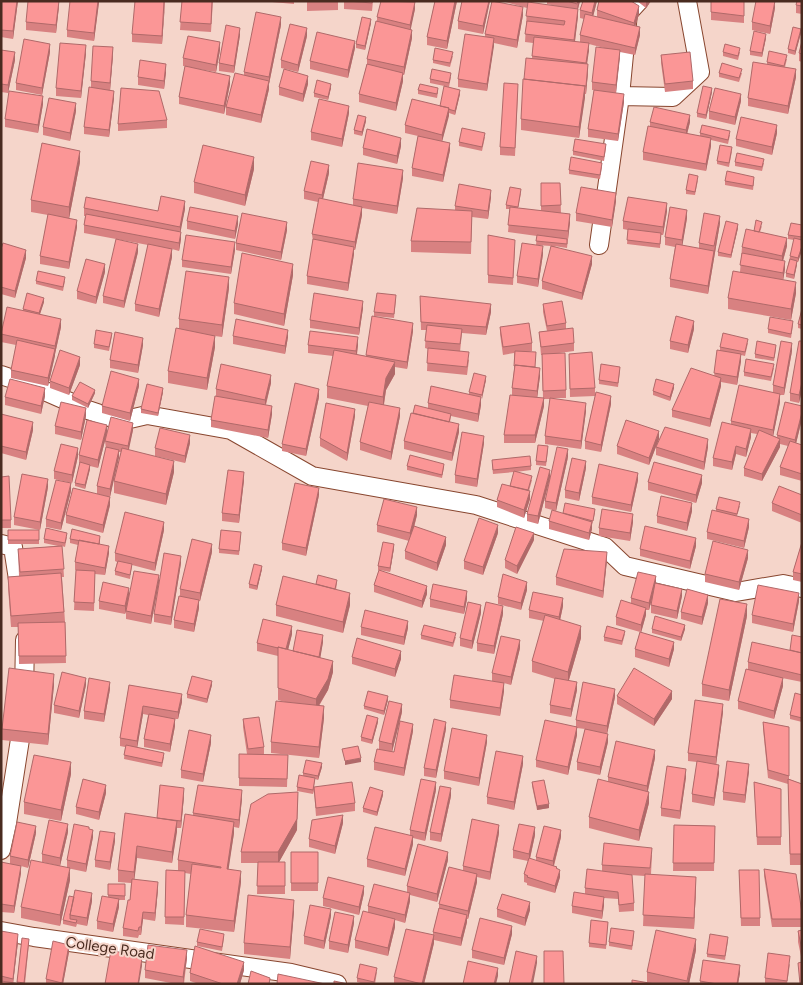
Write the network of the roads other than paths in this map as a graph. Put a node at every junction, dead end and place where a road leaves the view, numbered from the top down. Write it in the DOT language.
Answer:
graph roads {
  1 [pos="639,1"];
  2 [pos="687,1"];
  3 [pos="620,96"];
  4 [pos="599,245"];
  5 [pos="1,375"];
  6 [pos="1,544"];
  7 [pos="802,588"];
  8 [pos="1,850"];
  9 [pos="1,931"];
  10 [pos="337,984"];
  1 -- 3 [label="street"];
  2 -- 3 [label="street"];
  3 -- 4 [label="street"];
  5 -- 7 [label="street"];
  6 -- 8 [label="street"];
  9 -- 10 [label="street, College Road"];
}
